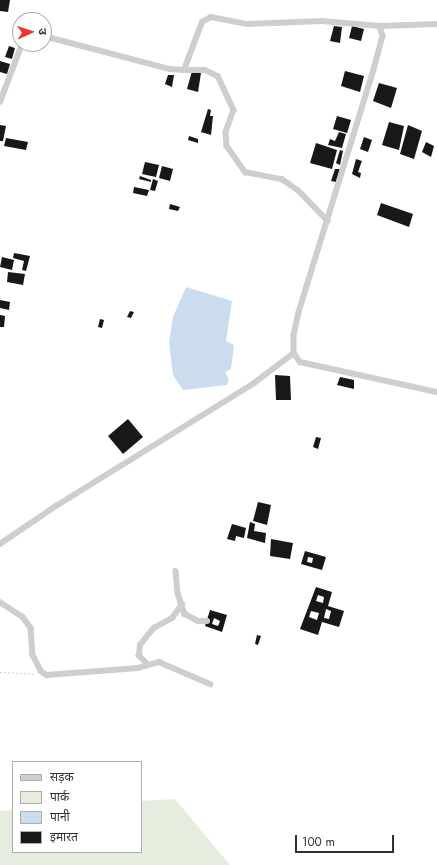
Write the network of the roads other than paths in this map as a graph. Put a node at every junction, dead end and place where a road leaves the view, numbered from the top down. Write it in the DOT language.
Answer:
graph roads {
  1 [pos="437,24"];
  2 [pos="380,26"];
  3 [pos="52,38"];
  4 [pos="19,52"];
  5 [pos="184,70"];
  6 [pos="0,102"];
  7 [pos="328,221"];
  8 [pos="294,354"];
  9 [pos="437,392"];
  10 [pos="0,544"];
  11 [pos="176,571"];
  12 [pos="0,602"];
  13 [pos="182,604"];
  14 [pos="206,621"];
  15 [pos="148,665"];
  16 [pos="210,684"];
  1 -- 2 [label="street"];
  2 -- 5 [label="street"];
  2 -- 7 [label="street"];
  3 -- 5 [label="street"];
  4 -- 6 [label="street"];
  5 -- 7 [label="street"];
  7 -- 8 [label="street"];
  8 -- 9 [label="street"];
  8 -- 10 [label="street"];
  11 -- 13 [label="street"];
  12 -- 15 [label="street"];
  13 -- 14 [label="street"];
  13 -- 15 [label="street"];
  15 -- 16 [label="street"];
}
